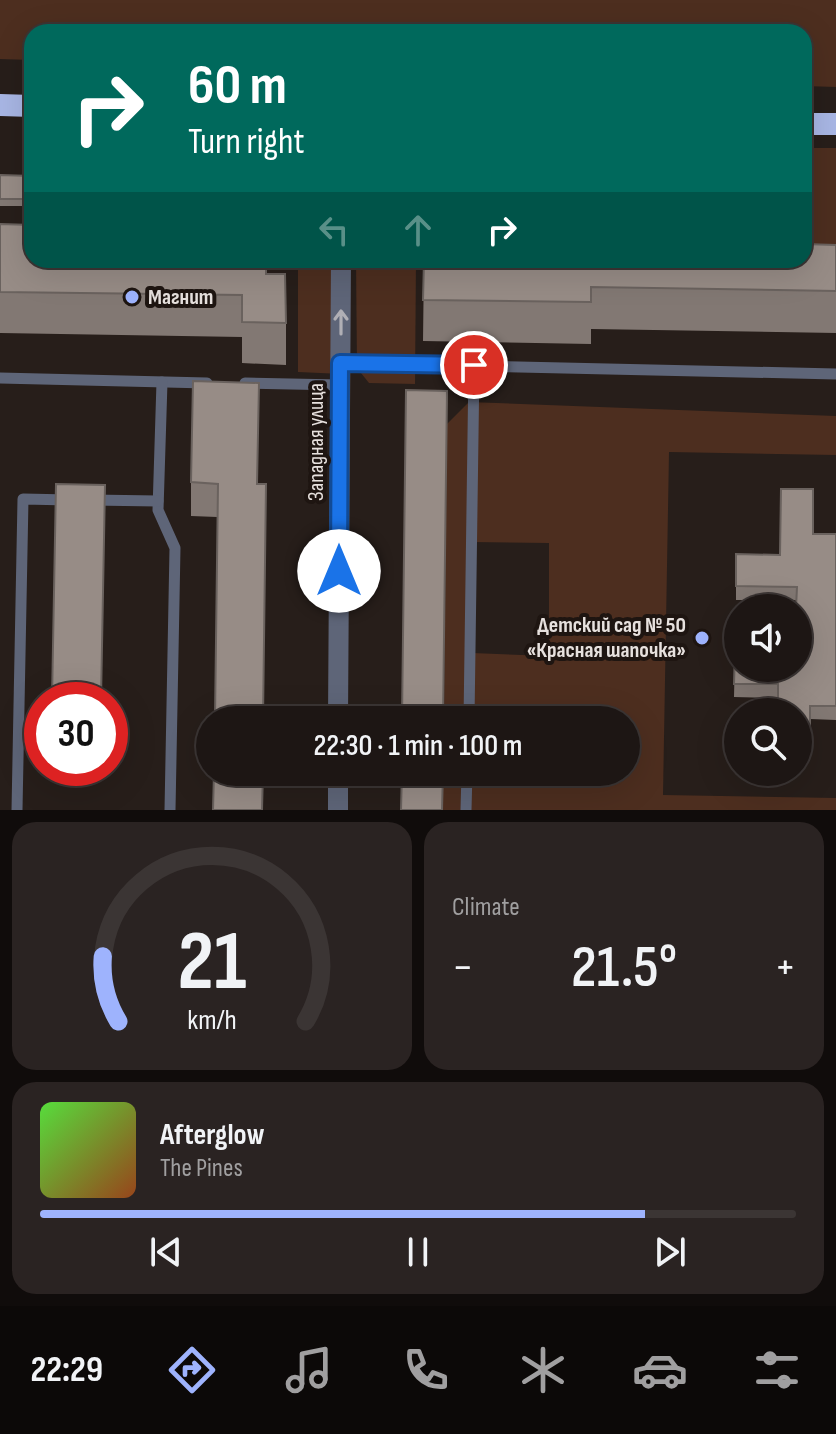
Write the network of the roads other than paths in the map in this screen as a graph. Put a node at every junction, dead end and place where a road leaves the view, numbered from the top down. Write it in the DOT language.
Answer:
graph roads {
  1 [pos="0,105"];
  2 [pos="24,106"];
  3 [pos="812,124"];
  4 [pos="836,124"];
  5 [pos="341,268"];
  6 [pos="340,363"];
  7 [pos="474,365"];
  8 [pos="836,374"];
  9 [pos="0,378"];
  10 [pos="162,382"];
  11 [pos="220,383"];
  12 [pos="234,383"];
  13 [pos="340,385"];
  14 [pos="158,501"];
  15 [pos="338,706"];
  16 [pos="469,706"];
  17 [pos="338,786"];
  18 [pos="467,786"];
  19 [pos="17,810"];
  20 [pos="170,810"];
  21 [pos="338,810"];
  22 [pos="466,810"];
  1 -- 2 [label="highway"];
  3 -- 4 [label="highway"];
  6 -- 5 [label="street, Западная улица, one-way"];
  6 -- 7 [label="lane"];
  6 -- 13 [label="street, Западная улица"];
  7 -- 8 [label="lane"];
  7 -- 16 [label="lane"];
  9 -- 10 [label="lane"];
  10 -- 11 [label="lane"];
  10 -- 14 [label="lane"];
  12 -- 13 [label="lane"];
  13 -- 15 [label="street, Западная улица"];
  14 -- 19 [label="lane"];
  14 -- 20 [label="lane"];
  17 -- 21 [label="street"];
  18 -- 22 [label="lane"];
}
